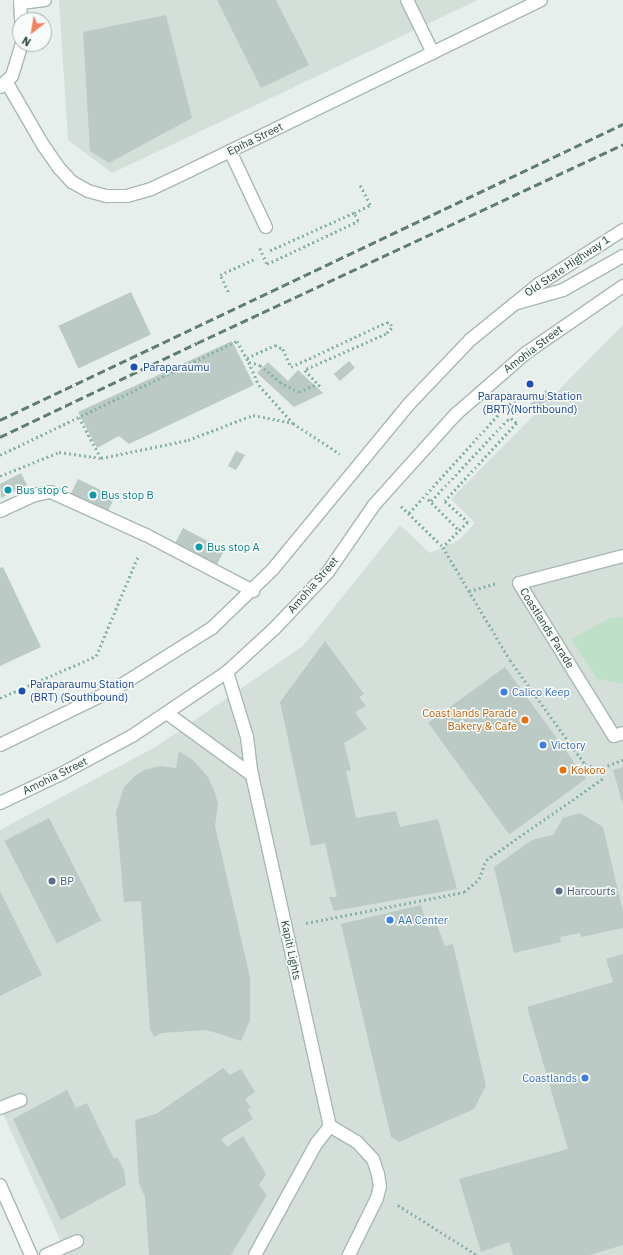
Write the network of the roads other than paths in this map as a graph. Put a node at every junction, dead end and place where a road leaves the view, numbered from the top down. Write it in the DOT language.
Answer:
graph roads {
  1 [pos="45,0"];
  2 [pos="407,0"];
  3 [pos="541,0"];
  4 [pos="20,2"];
  5 [pos="21,12"];
  6 [pos="20,52"];
  7 [pos="433,53"];
  8 [pos="3,85"];
  9 [pos="230,152"];
  10 [pos="266,227"];
  11 [pos="623,230"];
  12 [pos="623,256"];
  13 [pos="623,286"];
  14 [pos="513,304"];
  15 [pos="0,511"];
  16 [pos="623,556"];
  17 [pos="253,591"];
  18 [pos="227,672"];
  19 [pos="168,714"];
  20 [pos="623,733"];
  21 [pos="0,745"];
  22 [pos="252,775"];
  23 [pos="0,802"];
  24 [pos="21,1100"];
  25 [pos="0,1108"];
  26 [pos="330,1126"];
  27 [pos="0,1185"];
  28 [pos="77,1241"];
  29 [pos="31,1255"];
  30 [pos="46,1255"];
  31 [pos="255,1255"];
  32 [pos="349,1255"];
  1 -- 4 [label="main road"];
  2 -- 7 [label="main road"];
  3 -- 7 [label="main road, Epiha Street"];
  4 -- 5 [label="main road"];
  6 -- 8 [label="main road"];
  7 -- 9 [label="main road, Epiha Street"];
  8 -- 9 [label="main road, Epiha Street"];
  9 -- 10 [label="main road"];
  11 -- 14 [label="main road, Old State Highway 1"];
  12 -- 14 [label="main road"];
  13 -- 18 [label="main road, Amohia Street"];
  14 -- 17 [label="main road"];
  15 -- 17 [label="main road"];
  16 -- 20 [label="main road, Coastlands Parade"];
  17 -- 21 [label="main road"];
  18 -- 19 [label="main road, Amohia Street"];
  18 -- 22 [label="main road, Kapiti Lights"];
  19 -- 22 [label="main road"];
  19 -- 23 [label="main road, Amohia Street"];
  22 -- 26 [label="main road, Kapiti Lights"];
  24 -- 25 [label="main road"];
  26 -- 31 [label="main road"];
  26 -- 32 [label="main road"];
  27 -- 29 [label="main road"];
  28 -- 30 [label="main road"];
}
